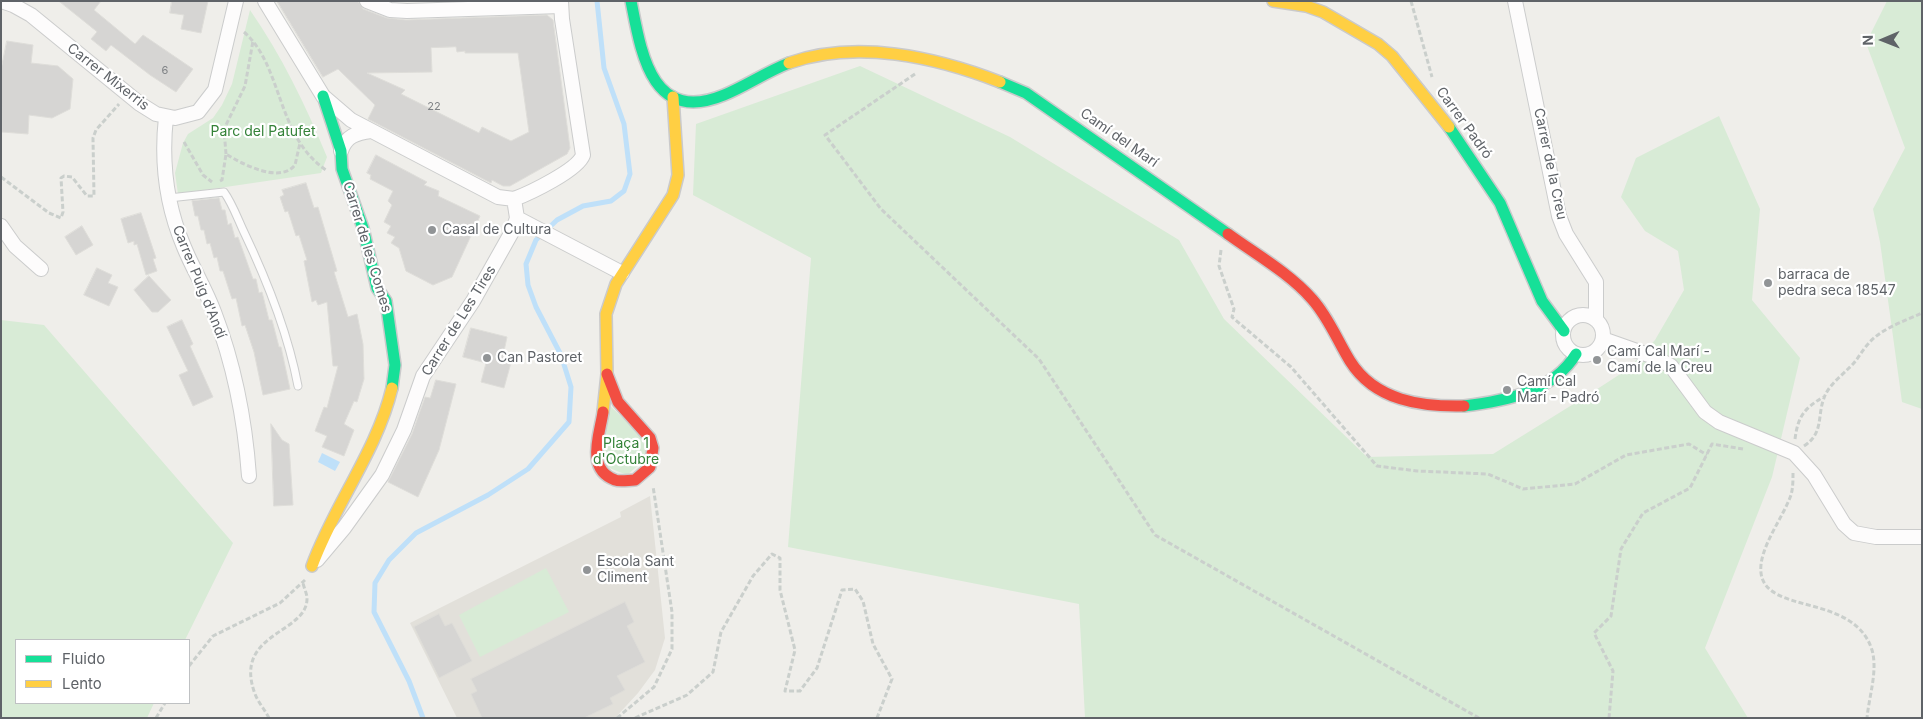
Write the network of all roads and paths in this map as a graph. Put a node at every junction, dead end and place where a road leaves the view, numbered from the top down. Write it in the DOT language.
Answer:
graph roads {
  1 [pos="1,1"];
  2 [pos="236,1"];
  3 [pos="265,1"];
  4 [pos="367,1"];
  5 [pos="631,1"];
  6 [pos="1273,1"];
  7 [pos="1411,1"];
  8 [pos="1516,1"];
  9 [pos="561,4"];
  10 [pos="244,25"];
  11 [pos="253,40"];
  12 [pos="935,61"];
  13 [pos="1433,80"];
  14 [pos="128,94"];
  15 [pos="323,96"];
  16 [pos="673,97"];
  17 [pos="166,117"];
  18 [pos="371,131"];
  19 [pos="184,142"];
  20 [pos="300,142"];
  21 [pos="341,151"];
  22 [pos="226,154"];
  23 [pos="342,169"];
  24 [pos="1,177"];
  25 [pos="168,198"];
  26 [pos="514,199"];
  27 [pos="517,218"];
  28 [pos="1,226"];
  29 [pos="42,269"];
  30 [pos="622,273"];
  31 [pos="1922,313"];
  32 [pos="1596,320"];
  33 [pos="1564,331"];
  34 [pos="1602,339"];
  35 [pos="1576,354"];
  36 [pos="606,374"];
  37 [pos="298,386"];
  38 [pos="1824,397"];
  39 [pos="1746,450"];
  40 [pos="1794,453"];
  41 [pos="650,467"];
  42 [pos="249,476"];
  43 [pos="1922,537"];
  44 [pos="312,566"];
  45 [pos="303,583"];
  46 [pos="190,665"];
  47 [pos="164,704"];
  48 [pos="156,718"];
  49 [pos="269,718"];
  50 [pos="617,718"];
  51 [pos="635,718"];
  52 [pos="877,718"];
  53 [pos="1479,718"];
  54 [pos="1609,718"];
  55 [pos="1867,718"];
  1 -- 14 [label="street, Carrer Mixerris"];
  2 -- 17 [label="street"];
  3 -- 15 [label="street"];
  4 -- 9 [label="street"];
  5 -- 16 [label="street, Camí del Marí"];
  6 -- 33 [label="street, Carrer Padró"];
  7 -- 13 [label="path"];
  8 -- 32 [label="street, Carrer de la Creu"];
  9 -- 26 [label="street"];
  10 -- 11 [label="path"];
  11 -- 20 [label="path"];
  11 -- 22 [label="path"];
  12 -- 16 [label="street, Camí del Marí"];
  12 -- 35 [label="street, Camí del Marí"];
  12 -- 53 [label="path"];
  14 -- 17 [label="street, Carrer Mixerris"];
  14 -- 24 [label="path"];
  15 -- 18 [label="street"];
  15 -- 21 [label="street, Carrer de les Comes"];
  16 -- 30 [label="street"];
  17 -- 25 [label="street, Carrer Puig d'Andí"];
  18 -- 21 [label="street"];
  18 -- 26 [label="street"];
  19 -- 22 [label="path"];
  20 -- 22 [label="path"];
  20 -- 23 [label="path"];
  21 -- 23 [label="street, Carrer de les Comes"];
  23 -- 44 [label="street, Carrer de les Comes"];
  25 -- 37 [label="lane"];
  25 -- 42 [label="street, Carrer Puig d'Andí"];
  26 -- 27 [label="street"];
  27 -- 30 [label="street"];
  27 -- 44 [label="street, Carrer de Les Tires"];
  28 -- 29 [label="street"];
  30 -- 36 [label="street"];
  31 -- 38 [label="path"];
  32 -- 33 [label="street"];
  32 -- 34 [label="street"];
  33 -- 35 [label="street"];
  34 -- 35 [label="street"];
  34 -- 40 [label="street"];
  36 -- 41 [label="street"];
  36 -- 41 [label="street"];
  38 -- 40 [label="path"];
  38 -- 40 [label="path"];
  39 -- 54 [label="path"];
  40 -- 43 [label="street"];
  40 -- 55 [label="path"];
  41 -- 50 [label="path"];
  44 -- 45 [label="path"];
  45 -- 46 [label="path"];
  45 -- 49 [label="path"];
  47 -- 48 [label="path"];
  51 -- 52 [label="path"];
}
